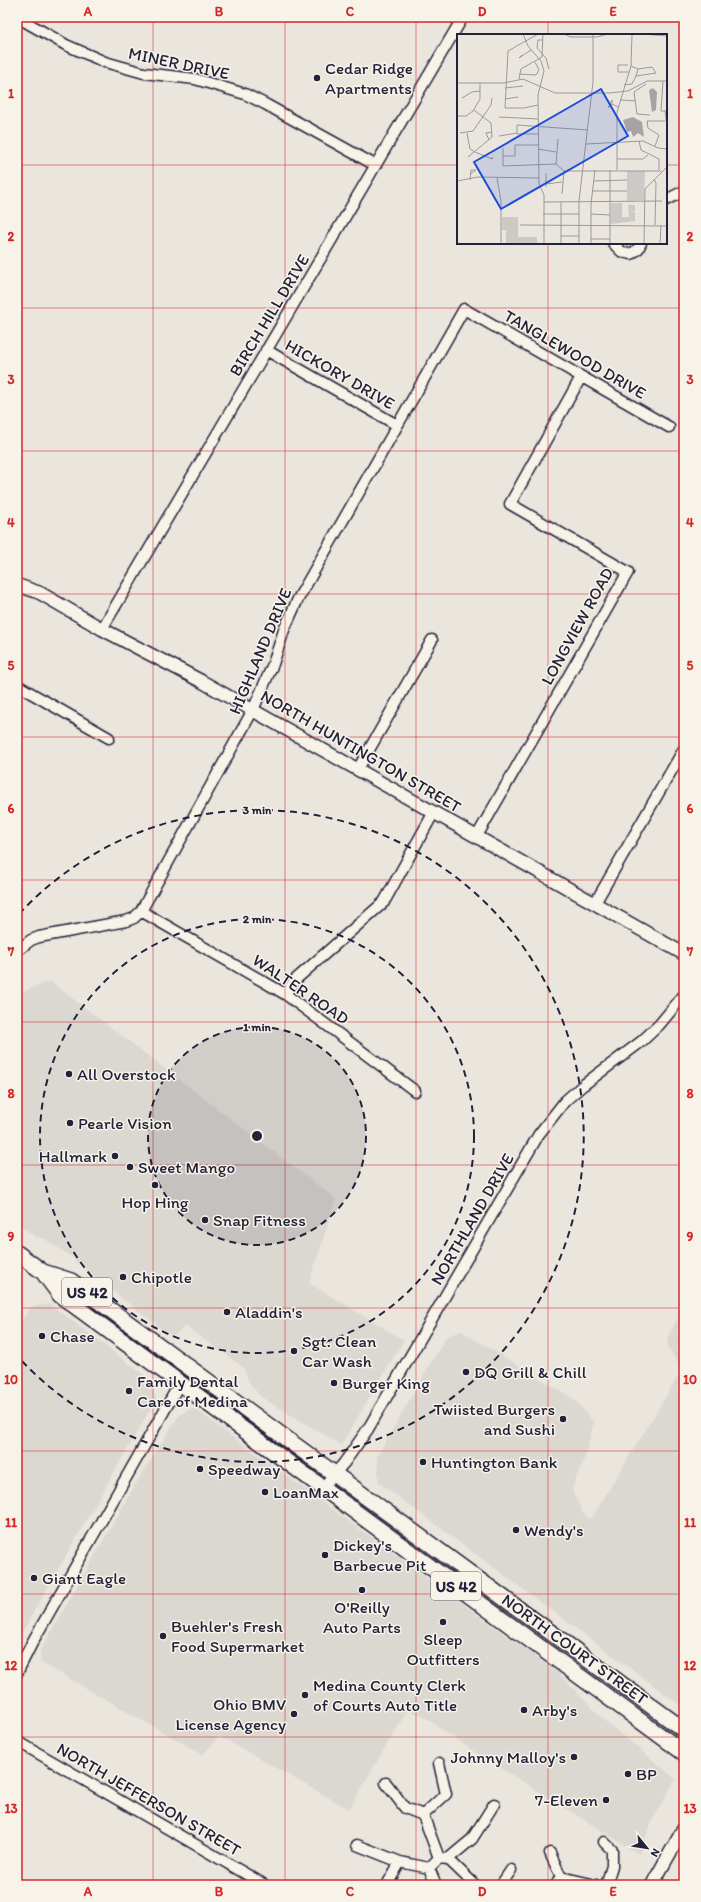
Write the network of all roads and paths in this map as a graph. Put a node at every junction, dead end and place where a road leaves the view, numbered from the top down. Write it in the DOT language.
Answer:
graph roads {
  1 [pos="17,17"];
  2 [pos="463,17"];
  3 [pos="376,165"];
  4 [pos="684,191"];
  5 [pos="667,200"];
  6 [pos="614,244"];
  7 [pos="641,244"];
  8 [pos="464,309"];
  9 [pos="266,350"];
  10 [pos="581,377"];
  11 [pos="397,425"];
  12 [pos="669,427"];
  13 [pos="17,585"];
  14 [pos="102,629"];
  15 [pos="432,640"];
  16 [pos="17,685"];
  17 [pos="253,710"];
  18 [pos="109,738"];
  19 [pos="684,749"];
  20 [pos="358,769"];
  21 [pos="434,812"];
  22 [pos="476,836"];
  23 [pos="595,903"];
  24 [pos="141,911"];
  25 [pos="17,951"];
  26 [pos="684,954"];
  27 [pos="285,994"];
  28 [pos="684,995"];
  29 [pos="415,1092"];
  30 [pos="17,1253"];
  31 [pos="43,1272"];
  32 [pos="180,1383"];
  33 [pos="335,1473"];
  34 [pos="322,1488"];
  35 [pos="17,1673"];
  36 [pos="684,1730"];
  37 [pos="17,1742"];
  38 [pos="684,1753"];
  39 [pos="439,1763"];
  40 [pos="386,1783"];
  41 [pos="494,1804"];
  42 [pos="423,1815"];
  43 [pos="684,1828"];
  44 [pos="604,1842"];
  45 [pos="357,1845"];
  46 [pos="550,1853"];
  47 [pos="444,1858"];
  48 [pos="400,1862"];
  49 [pos="429,1868"];
  50 [pos="511,1870"];
  51 [pos="558,1881"];
  52 [pos="266,1885"];
  53 [pos="387,1885"];
  54 [pos="436,1885"];
  55 [pos="475,1885"];
  56 [pos="501,1885"];
  57 [pos="596,1885"];
  58 [pos="606,1885"];
  59 [pos="652,1885"];
  1 -- 3 [label="street, MINER DRIVE"];
  2 -- 3 [label="street, BIRCH HILL DRIVE"];
  3 -- 9 [label="street, BIRCH HILL DRIVE"];
  4 -- 5 [label="street"];
  6 -- 7 [label="street"];
  8 -- 10 [label="street, TANGLEWOOD DRIVE"];
  8 -- 11 [label="street, HIGHLAND DRIVE"];
  9 -- 11 [label="street, HICKORY DRIVE"];
  9 -- 14 [label="street, BIRCH HILL DRIVE"];
  10 -- 12 [label="street, TANGLEWOOD DRIVE"];
  10 -- 22 [label="street, LONGVIEW ROAD"];
  11 -- 17 [label="street, HIGHLAND DRIVE"];
  13 -- 14 [label="street, NORTH HUNTINGTON STREET"];
  14 -- 17 [label="street, NORTH HUNTINGTON STREET"];
  15 -- 20 [label="street"];
  16 -- 18 [label="street"];
  17 -- 20 [label="street, NORTH HUNTINGTON STREET"];
  17 -- 24 [label="street, HIGHLAND DRIVE"];
  19 -- 23 [label="street"];
  20 -- 21 [label="street, NORTH HUNTINGTON STREET"];
  21 -- 22 [label="street, NORTH HUNTINGTON STREET"];
  21 -- 27 [label="street"];
  22 -- 23 [label="street, NORTH HUNTINGTON STREET"];
  23 -- 26 [label="street, NORTH HUNTINGTON STREET"];
  24 -- 25 [label="street, HIGHLAND DRIVE"];
  24 -- 27 [label="street, WALTER ROAD"];
  27 -- 29 [label="street, WALTER ROAD"];
  28 -- 33 [label="street, NORTHLAND DRIVE"];
  30 -- 31 [label="main road, NORTH COURT STREET / US 42"];
  31 -- 32 [label="main road, NORTH COURT STREET / US 42"];
  31 -- 33 [label="main road, NORTH COURT STREET / US 42"];
  32 -- 34 [label="main road, NORTH COURT STREET / US 42"];
  32 -- 35 [label="street"];
  33 -- 34 [label="street, NORTHLAND DRIVE"];
  33 -- 36 [label="main road, NORTH COURT STREET / US 42"];
  34 -- 38 [label="main road, NORTH COURT STREET / US 42"];
  37 -- 52 [label="street, NORTH JEFFERSON STREET"];
  39 -- 42 [label="street"];
  40 -- 42 [label="street"];
  41 -- 47 [label="street"];
  42 -- 47 [label="street"];
  43 -- 59 [label="street"];
  44 -- 58 [label="street"];
  45 -- 48 [label="street"];
  46 -- 51 [label="street"];
  47 -- 49 [label="street"];
  47 -- 55 [label="street"];
  48 -- 49 [label="street"];
  48 -- 53 [label="street"];
  49 -- 54 [label="street"];
  50 -- 56 [label="street"];
  51 -- 57 [label="street"];
}
